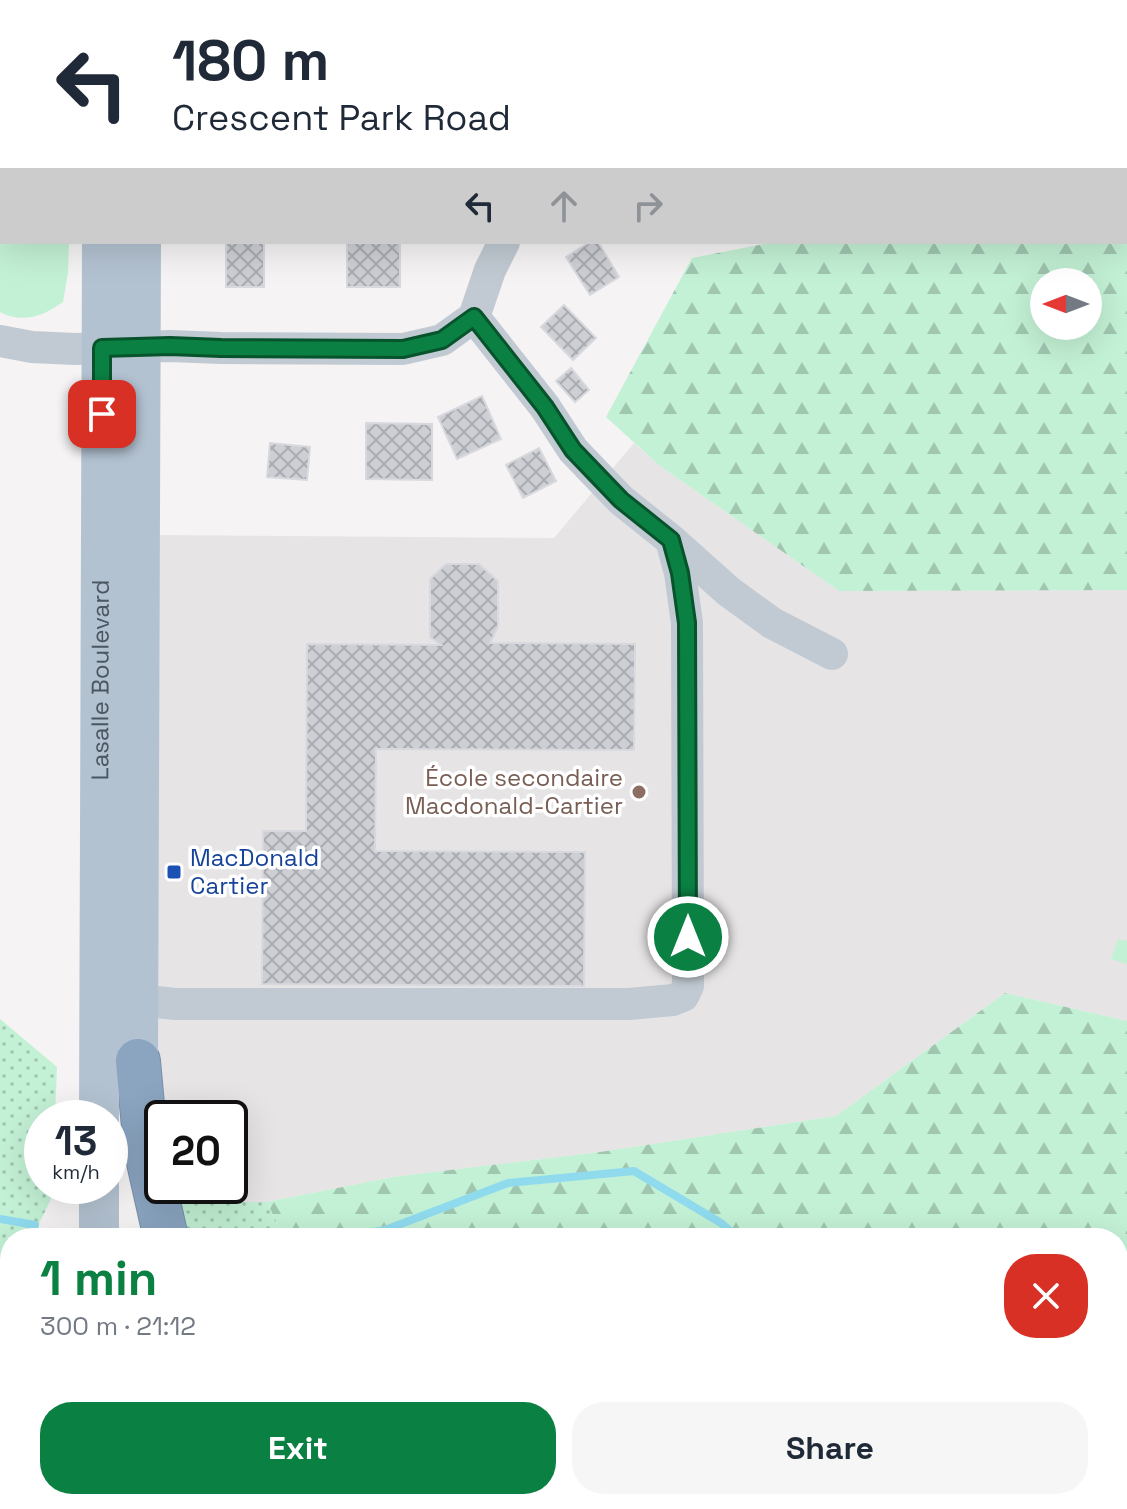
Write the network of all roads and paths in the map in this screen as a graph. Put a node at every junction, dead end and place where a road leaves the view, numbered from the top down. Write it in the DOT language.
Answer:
graph roads {
  1 [pos="102,244"];
  2 [pos="141,244"];
  3 [pos="503,244"];
  4 [pos="474,317"];
  5 [pos="0,341"];
  6 [pos="121,348"];
  7 [pos="671,540"];
  8 [pos="832,654"];
  9 [pos="137,1000"];
  10 [pos="138,1061"];
  11 [pos="100,1100"];
  12 [pos="99,1204"];
  13 [pos="99,1228"];
  14 [pos="164,1228"];
  1 -- 6 [label="main road, Lasalle Boulevard"];
  2 -- 6 [label="main road, Lasalle Boulevard"];
  3 -- 4 [label="street"];
  4 -- 6 [label="street"];
  4 -- 7 [label="street"];
  5 -- 6 [label="street"];
  6 -- 9 [label="main road, Lasalle Boulevard"];
  6 -- 11 [label="main road, Lasalle Boulevard"];
  7 -- 8 [label="street"];
  7 -- 9 [label="street"];
  9 -- 10 [label="main road, Lasalle Boulevard"];
  10 -- 14 [label="highway"];
  12 -- 13 [label="main road"];
}
